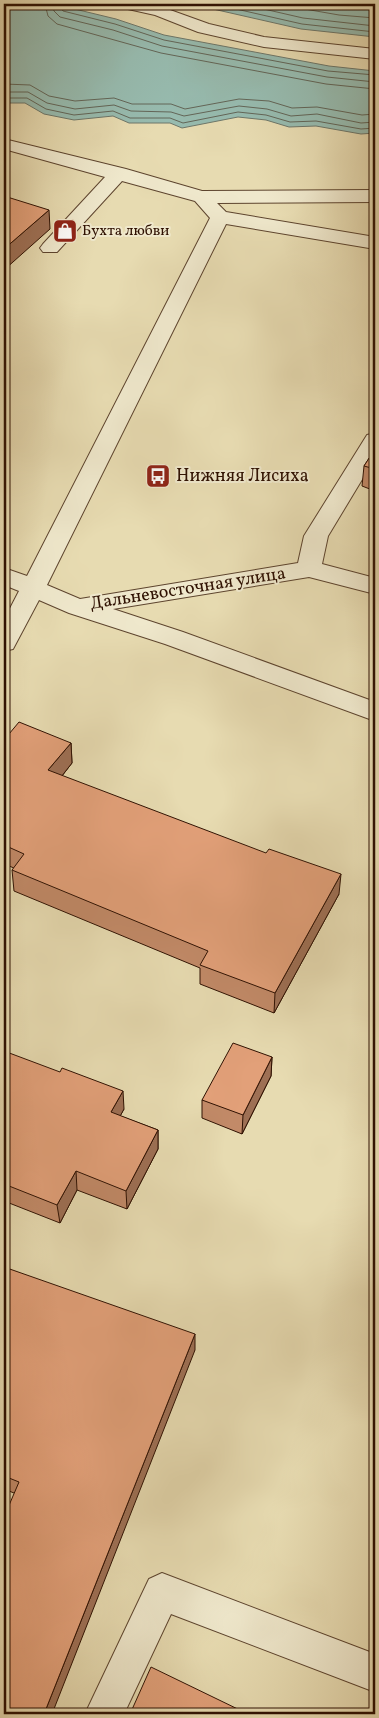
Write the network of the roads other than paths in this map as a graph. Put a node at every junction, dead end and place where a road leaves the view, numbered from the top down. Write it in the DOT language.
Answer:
graph roads {
  1 [pos="125,4"];
  2 [pos="375,54"];
  3 [pos="4,144"];
  4 [pos="119,173"];
  5 [pos="375,196"];
  6 [pos="202,197"];
  7 [pos="220,217"];
  8 [pos="375,243"];
  9 [pos="50,248"];
  10 [pos="375,440"];
  11 [pos="309,569"];
  12 [pos="4,576"];
  13 [pos="375,586"];
  14 [pos="34,588"];
  15 [pos="78,606"];
  16 [pos="4,643"];
  17 [pos="375,712"];
  18 [pos="375,1674"];
  19 [pos="104,1714"];
  1 -- 2 [label="street"];
  3 -- 4 [label="street"];
  4 -- 6 [label="street"];
  4 -- 9 [label="street"];
  5 -- 6 [label="street"];
  6 -- 7 [label="street"];
  7 -- 8 [label="street"];
  7 -- 14 [label="street"];
  10 -- 11 [label="street"];
  11 -- 13 [label="street, Дальневосточная улица"];
  11 -- 15 [label="street, Дальневосточная улица"];
  12 -- 14 [label="street, Дальневосточная улица"];
  14 -- 15 [label="street, Дальневосточная улица"];
  14 -- 16 [label="street"];
  15 -- 17 [label="street"];
  18 -- 19 [label="street"];
}
